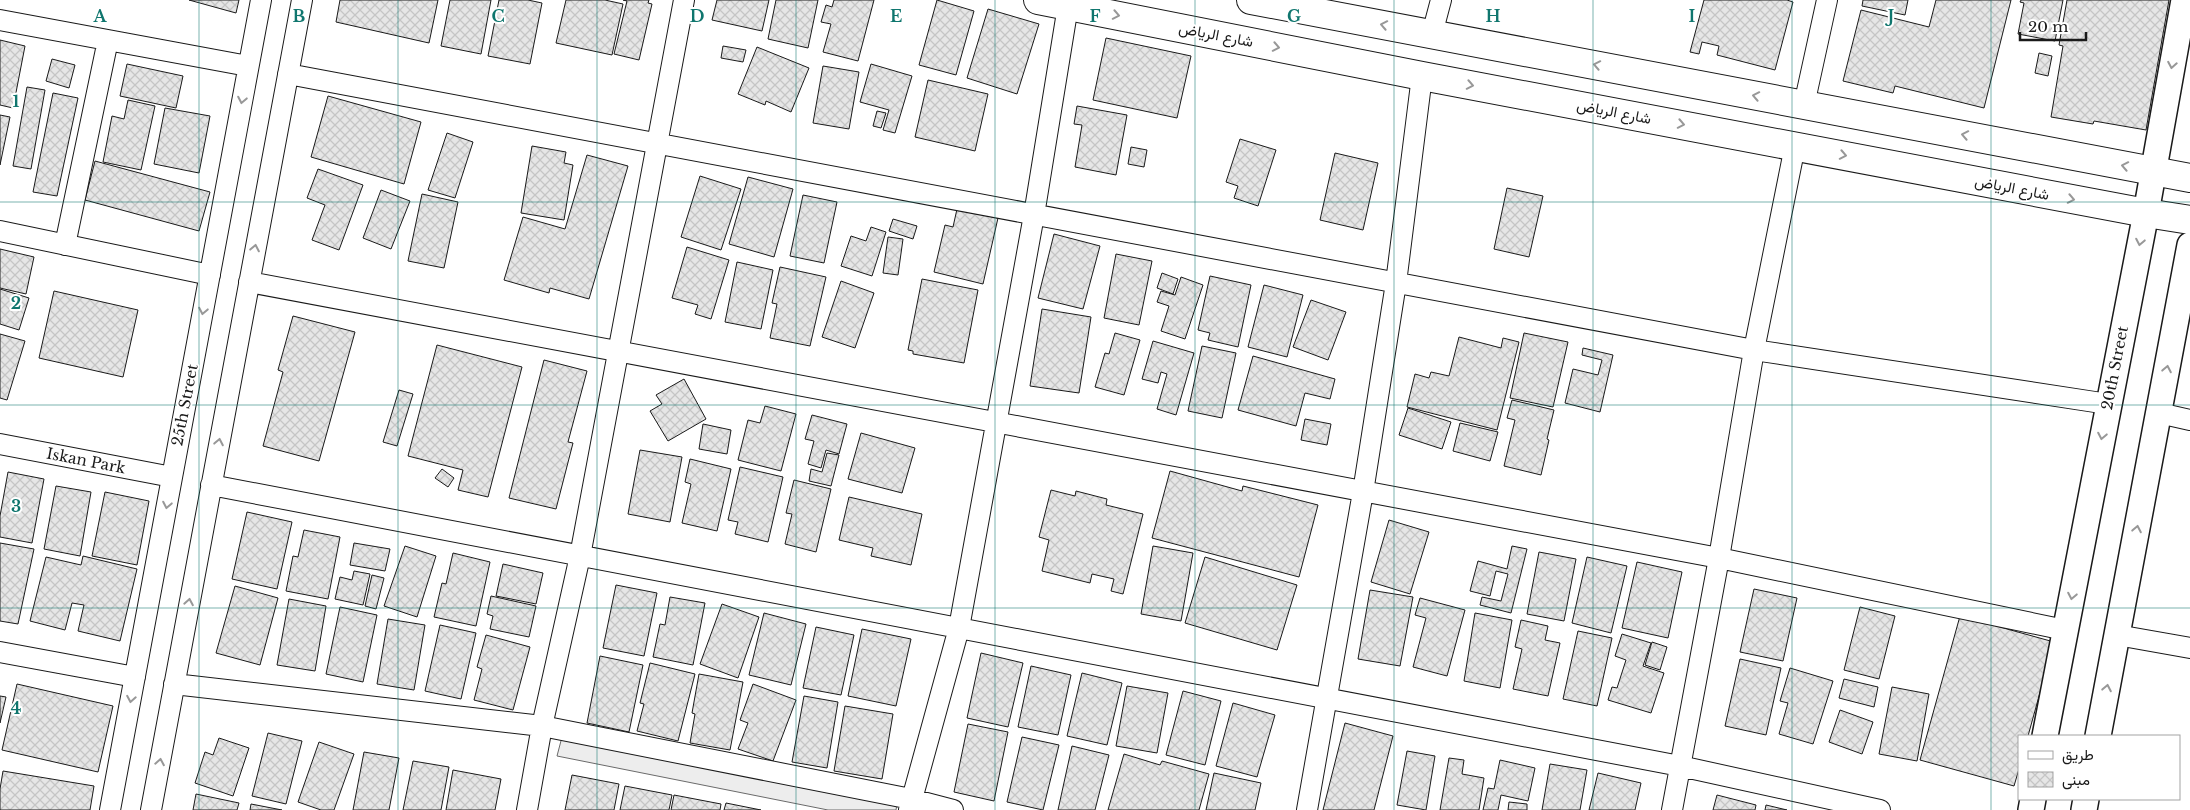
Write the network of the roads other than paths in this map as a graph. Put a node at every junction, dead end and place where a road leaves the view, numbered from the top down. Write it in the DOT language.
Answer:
graph roads {
  1 [pos="261,0"];
  2 [pos="302,0"];
  3 [pos="684,0"];
  4 [pos="1038,0"];
  5 [pos="1251,0"];
  6 [pos="1441,0"];
  7 [pos="1827,0"];
  8 [pos="2184,0"];
  9 [pos="1068,6"];
  10 [pos="0,20"];
  11 [pos="1432,34"];
  12 [pos="108,40"];
  13 [pos="248,66"];
  14 [pos="288,74"];
  15 [pos="1422,76"];
  16 [pos="1804,105"];
  17 [pos="656,144"];
  18 [pos="1795,146"];
  19 [pos="2153,172"];
  20 [pos="2190,178"];
  21 [pos="2146,213"];
  22 [pos="1034,215"];
  23 [pos="2190,220"];
  24 [pos="0,231"];
  25 [pos="64,245"];
  26 [pos="2190,245"];
  27 [pos="210,275"];
  28 [pos="248,282"];
  29 [pos="1396,283"];
  30 [pos="1754,350"];
  31 [pos="620,352"];
  32 [pos="2108,404"];
  33 [pos="2159,413"];
  34 [pos="2190,420"];
  35 [pos="998,423"];
  36 [pos="0,444"];
  37 [pos="172,477"];
  38 [pos="211,485"];
  39 [pos="1363,492"];
  40 [pos="580,556"];
  41 [pos="1718,558"];
  42 [pos="958,628"];
  43 [pos="2065,630"];
  44 [pos="2117,635"];
  45 [pos="2190,648"];
  46 [pos="0,652"];
  47 [pos="135,677"];
  48 [pos="174,684"];
  49 [pos="1327,698"];
  50 [pos="542,726"];
  51 [pos="2045,735"];
  52 [pos="2098,735"];
  53 [pos="1680,766"];
  54 [pos="910,804"];
  55 [pos="110,810"];
  56 [pos="151,810"];
  57 [pos="527,810"];
  58 [pos="953,810"];
  59 [pos="1307,810"];
  60 [pos="1672,810"];
  61 [pos="1880,810"];
  1 -- 13 [label="street, 25th Street"];
  2 -- 14 [label="street"];
  3 -- 17 [label="street"];
  4 -- 9 [label="main road, شارع الرياض"];
  11 -- 5 [label="main road, one-way"];
  6 -- 11 [label="street"];
  7 -- 16 [label="street"];
  8 -- 19 [label="street, 20th Street, one-way"];
  9 -- 15 [label="main road, شارع الرياض, one-way"];
  9 -- 22 [label="street"];
  10 -- 12 [label="street"];
  16 -- 11 [label="main road, one-way"];
  12 -- 13 [label="street"];
  12 -- 25 [label="street"];
  13 -- 27 [label="street, 25th Street, one-way"];
  14 -- 17 [label="street"];
  28 -- 14 [label="street, one-way"];
  15 -- 18 [label="main road, شارع الرياض, one-way"];
  15 -- 29 [label="street"];
  19 -- 16 [label="main road, one-way"];
  17 -- 22 [label="street"];
  17 -- 31 [label="street"];
  18 -- 21 [label="main road, شارع الرياض, one-way"];
  18 -- 30 [label="street"];
  19 -- 20 [label="main road"];
  19 -- 21 [label="street, 20th Street"];
  21 -- 23 [label="main road, شارع الرياض"];
  21 -- 32 [label="street, 20th Street, one-way"];
  22 -- 29 [label="street"];
  22 -- 35 [label="street"];
  24 -- 25 [label="street"];
  25 -- 27 [label="street"];
  33 -- 26 [label="street, one-way"];
  27 -- 37 [label="street, 25th Street, one-way"];
  28 -- 31 [label="street"];
  38 -- 28 [label="street, one-way"];
  29 -- 30 [label="street"];
  29 -- 39 [label="street"];
  30 -- 32 [label="street"];
  30 -- 41 [label="street"];
  31 -- 35 [label="street"];
  31 -- 40 [label="street"];
  32 -- 43 [label="street, 20th Street, one-way"];
  33 -- 34 [label="street"];
  44 -- 33 [label="street, one-way"];
  35 -- 39 [label="street"];
  35 -- 42 [label="street"];
  36 -- 37 [label="street, Iskan Park"];
  37 -- 47 [label="street, 25th Street, one-way"];
  38 -- 40 [label="street"];
  48 -- 38 [label="street, one-way"];
  39 -- 41 [label="street"];
  39 -- 49 [label="street"];
  40 -- 42 [label="street"];
  40 -- 50 [label="street"];
  41 -- 43 [label="street"];
  41 -- 53 [label="street"];
  42 -- 49 [label="street"];
  42 -- 54 [label="street"];
  43 -- 51 [label="street, 20th Street"];
  44 -- 45 [label="street"];
  52 -- 44 [label="street, one-way"];
  46 -- 47 [label="street"];
  47 -- 55 [label="street, 25th Street, one-way"];
  48 -- 50 [label="street"];
  56 -- 48 [label="street, one-way"];
  49 -- 53 [label="street"];
  49 -- 59 [label="street"];
  50 -- 54 [label="street"];
  50 -- 57 [label="street"];
  53 -- 60 [label="street"];
  53 -- 61 [label="street"];
  54 -- 58 [label="street"];
}
